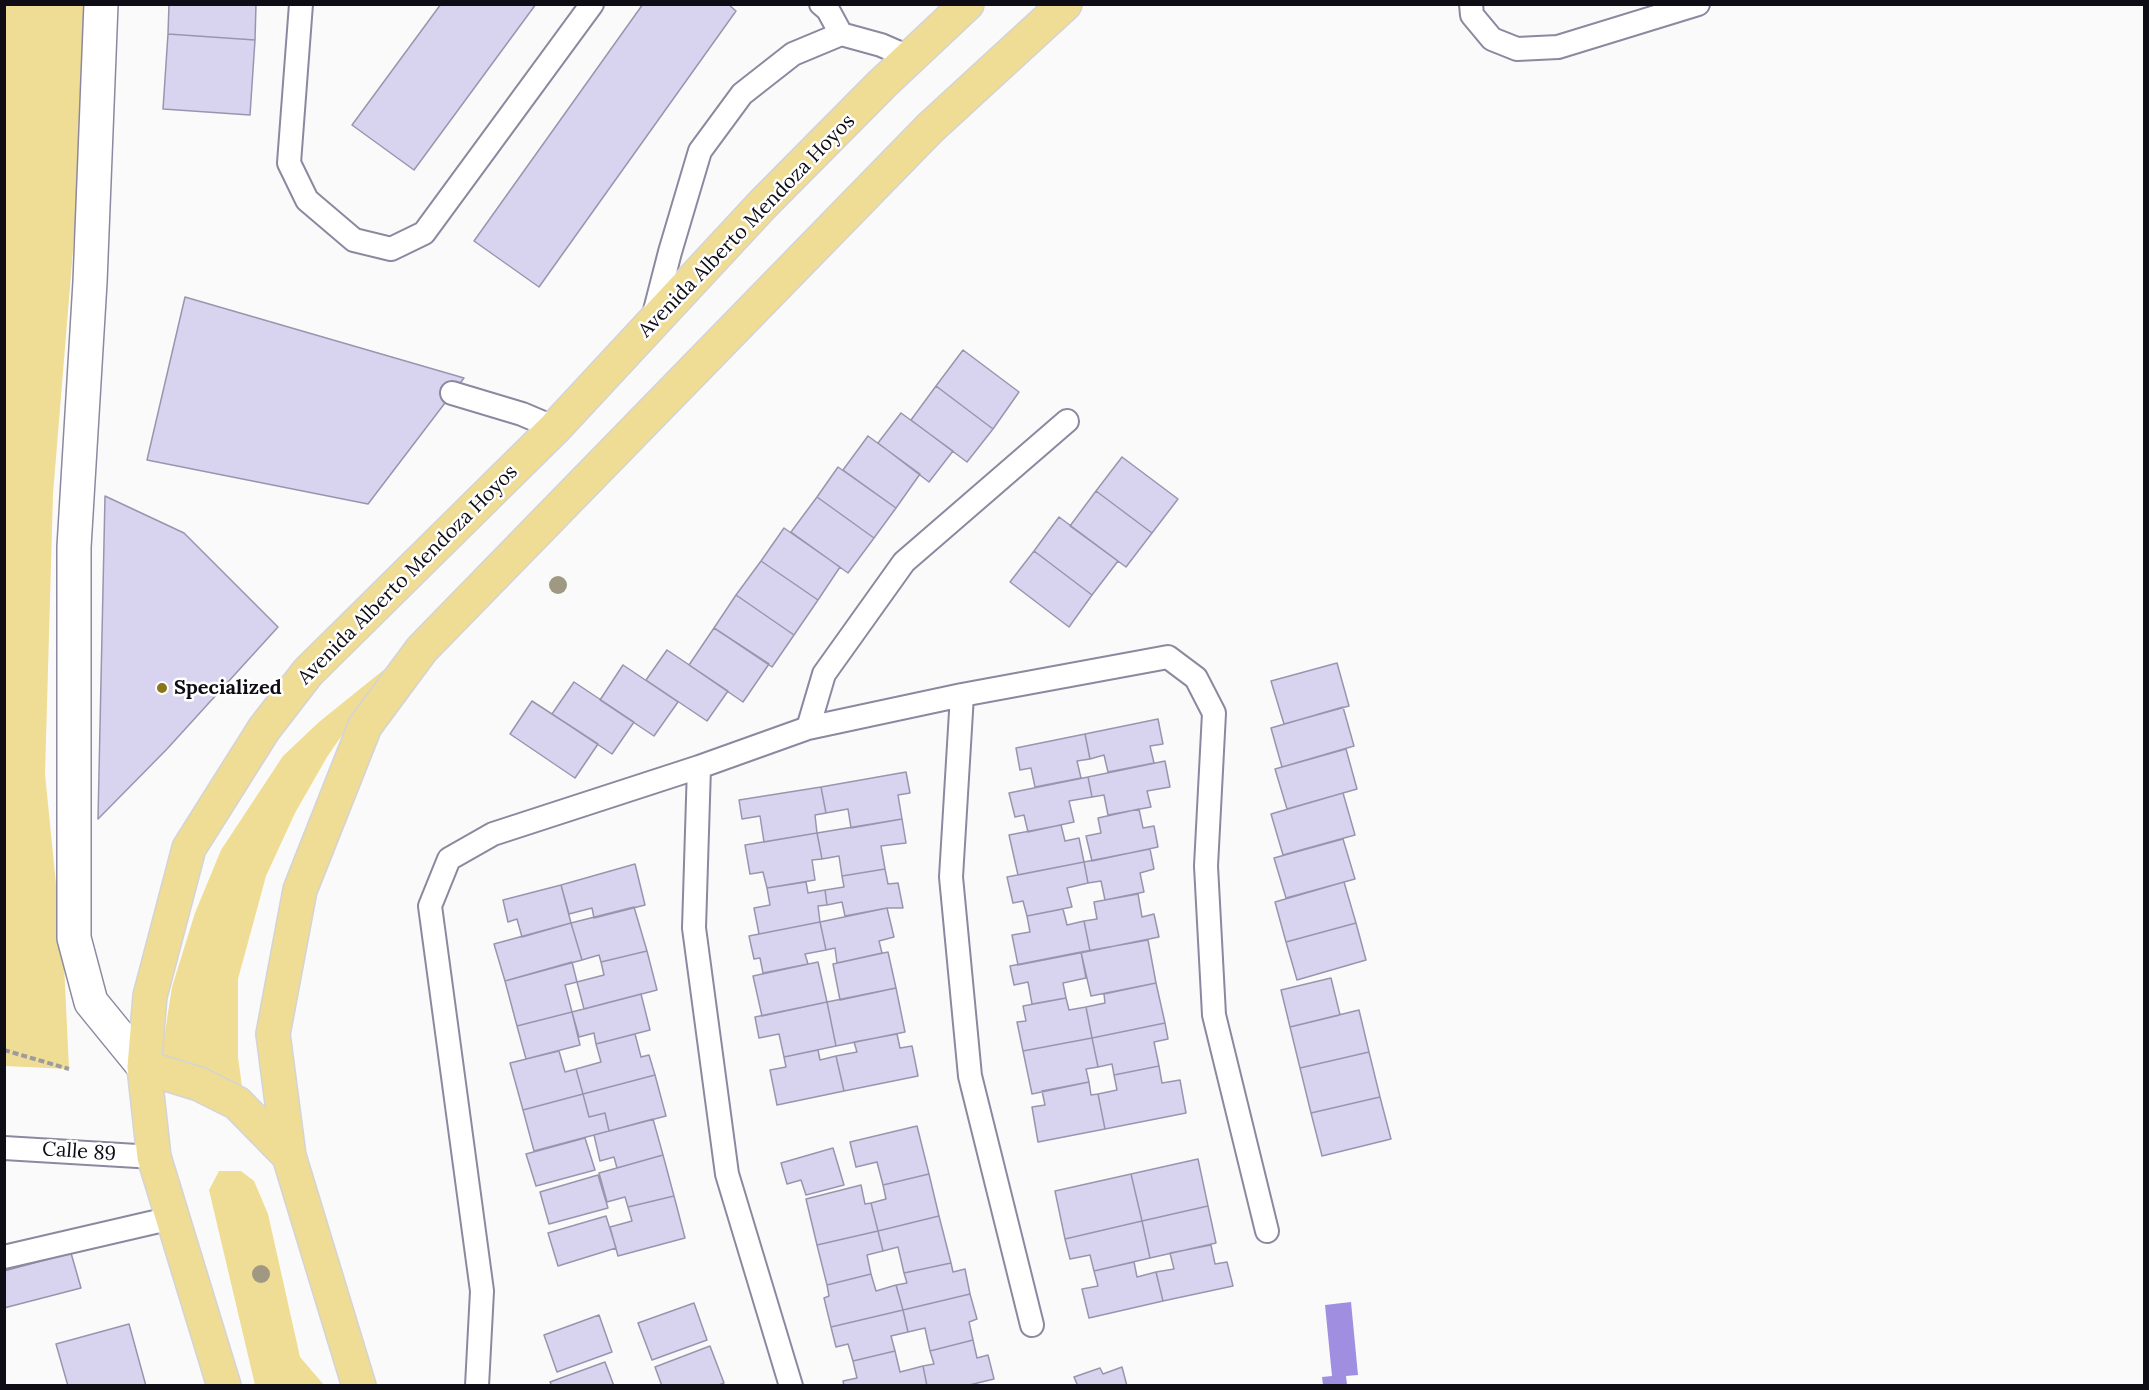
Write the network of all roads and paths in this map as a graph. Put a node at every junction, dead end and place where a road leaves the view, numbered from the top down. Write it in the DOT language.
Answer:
graph roads {
  1 [pos="101,4"];
  2 [pos="301,4"];
  3 [pos="592,4"];
  4 [pos="821,4"];
  5 [pos="967,4"];
  6 [pos="1065,4"];
  7 [pos="1471,4"];
  8 [pos="1698,4"];
  9 [pos="841,34"];
  10 [pos="911,58"];
  11 [pos="650,328"];
  12 [pos="452,393"];
  13 [pos="1067,421"];
  14 [pos="555,428"];
  15 [pos="962,695"];
  16 [pos="808,728"];
  17 [pos="699,766"];
  18 [pos="4,1050"];
  19 [pos="144,1067"];
  20 [pos="69,1069"];
  21 [pos="4,1148"];
  22 [pos="289,1156"];
  23 [pos="154,1157"];
  24 [pos="172,1218"];
  25 [pos="1267,1231"];
  26 [pos="4,1257"];
  27 [pos="1032,1325"];
  28 [pos="224,1386"];
  29 [pos="359,1386"];
  30 [pos="477,1386"];
  31 [pos="791,1386"];
  1 -- 19 [label="street"];
  2 -- 3 [label="lane"];
  4 -- 9 [label="lane"];
  5 -- 10 [label="main road, Avenida Alberto Mendoza Hoyos"];
  6 -- 22 [label="main road"];
  7 -- 8 [label="lane"];
  9 -- 10 [label="lane"];
  9 -- 11 [label="lane"];
  10 -- 11 [label="main road, Avenida Alberto Mendoza Hoyos"];
  11 -- 14 [label="main road, Avenida Alberto Mendoza Hoyos"];
  12 -- 14 [label="lane"];
  13 -- 16 [label="lane"];
  14 -- 19 [label="main road, Avenida Alberto Mendoza Hoyos"];
  15 -- 16 [label="lane"];
  15 -- 25 [label="lane"];
  15 -- 27 [label="lane"];
  16 -- 17 [label="lane"];
  17 -- 30 [label="lane"];
  17 -- 31 [label="lane"];
  18 -- 20 [label="path"];
  19 -- 22 [label="main road"];
  19 -- 23 [label="main road, Avenida Alberto Mendoza Hoyos"];
  21 -- 23 [label="lane, Calle 89"];
  22 -- 29 [label="main road"];
  23 -- 24 [label="main road, Avenida Alberto Mendoza Hoyos"];
  24 -- 26 [label="lane"];
  24 -- 28 [label="main road, Avenida Alberto Mendoza Hoyos"];
}
